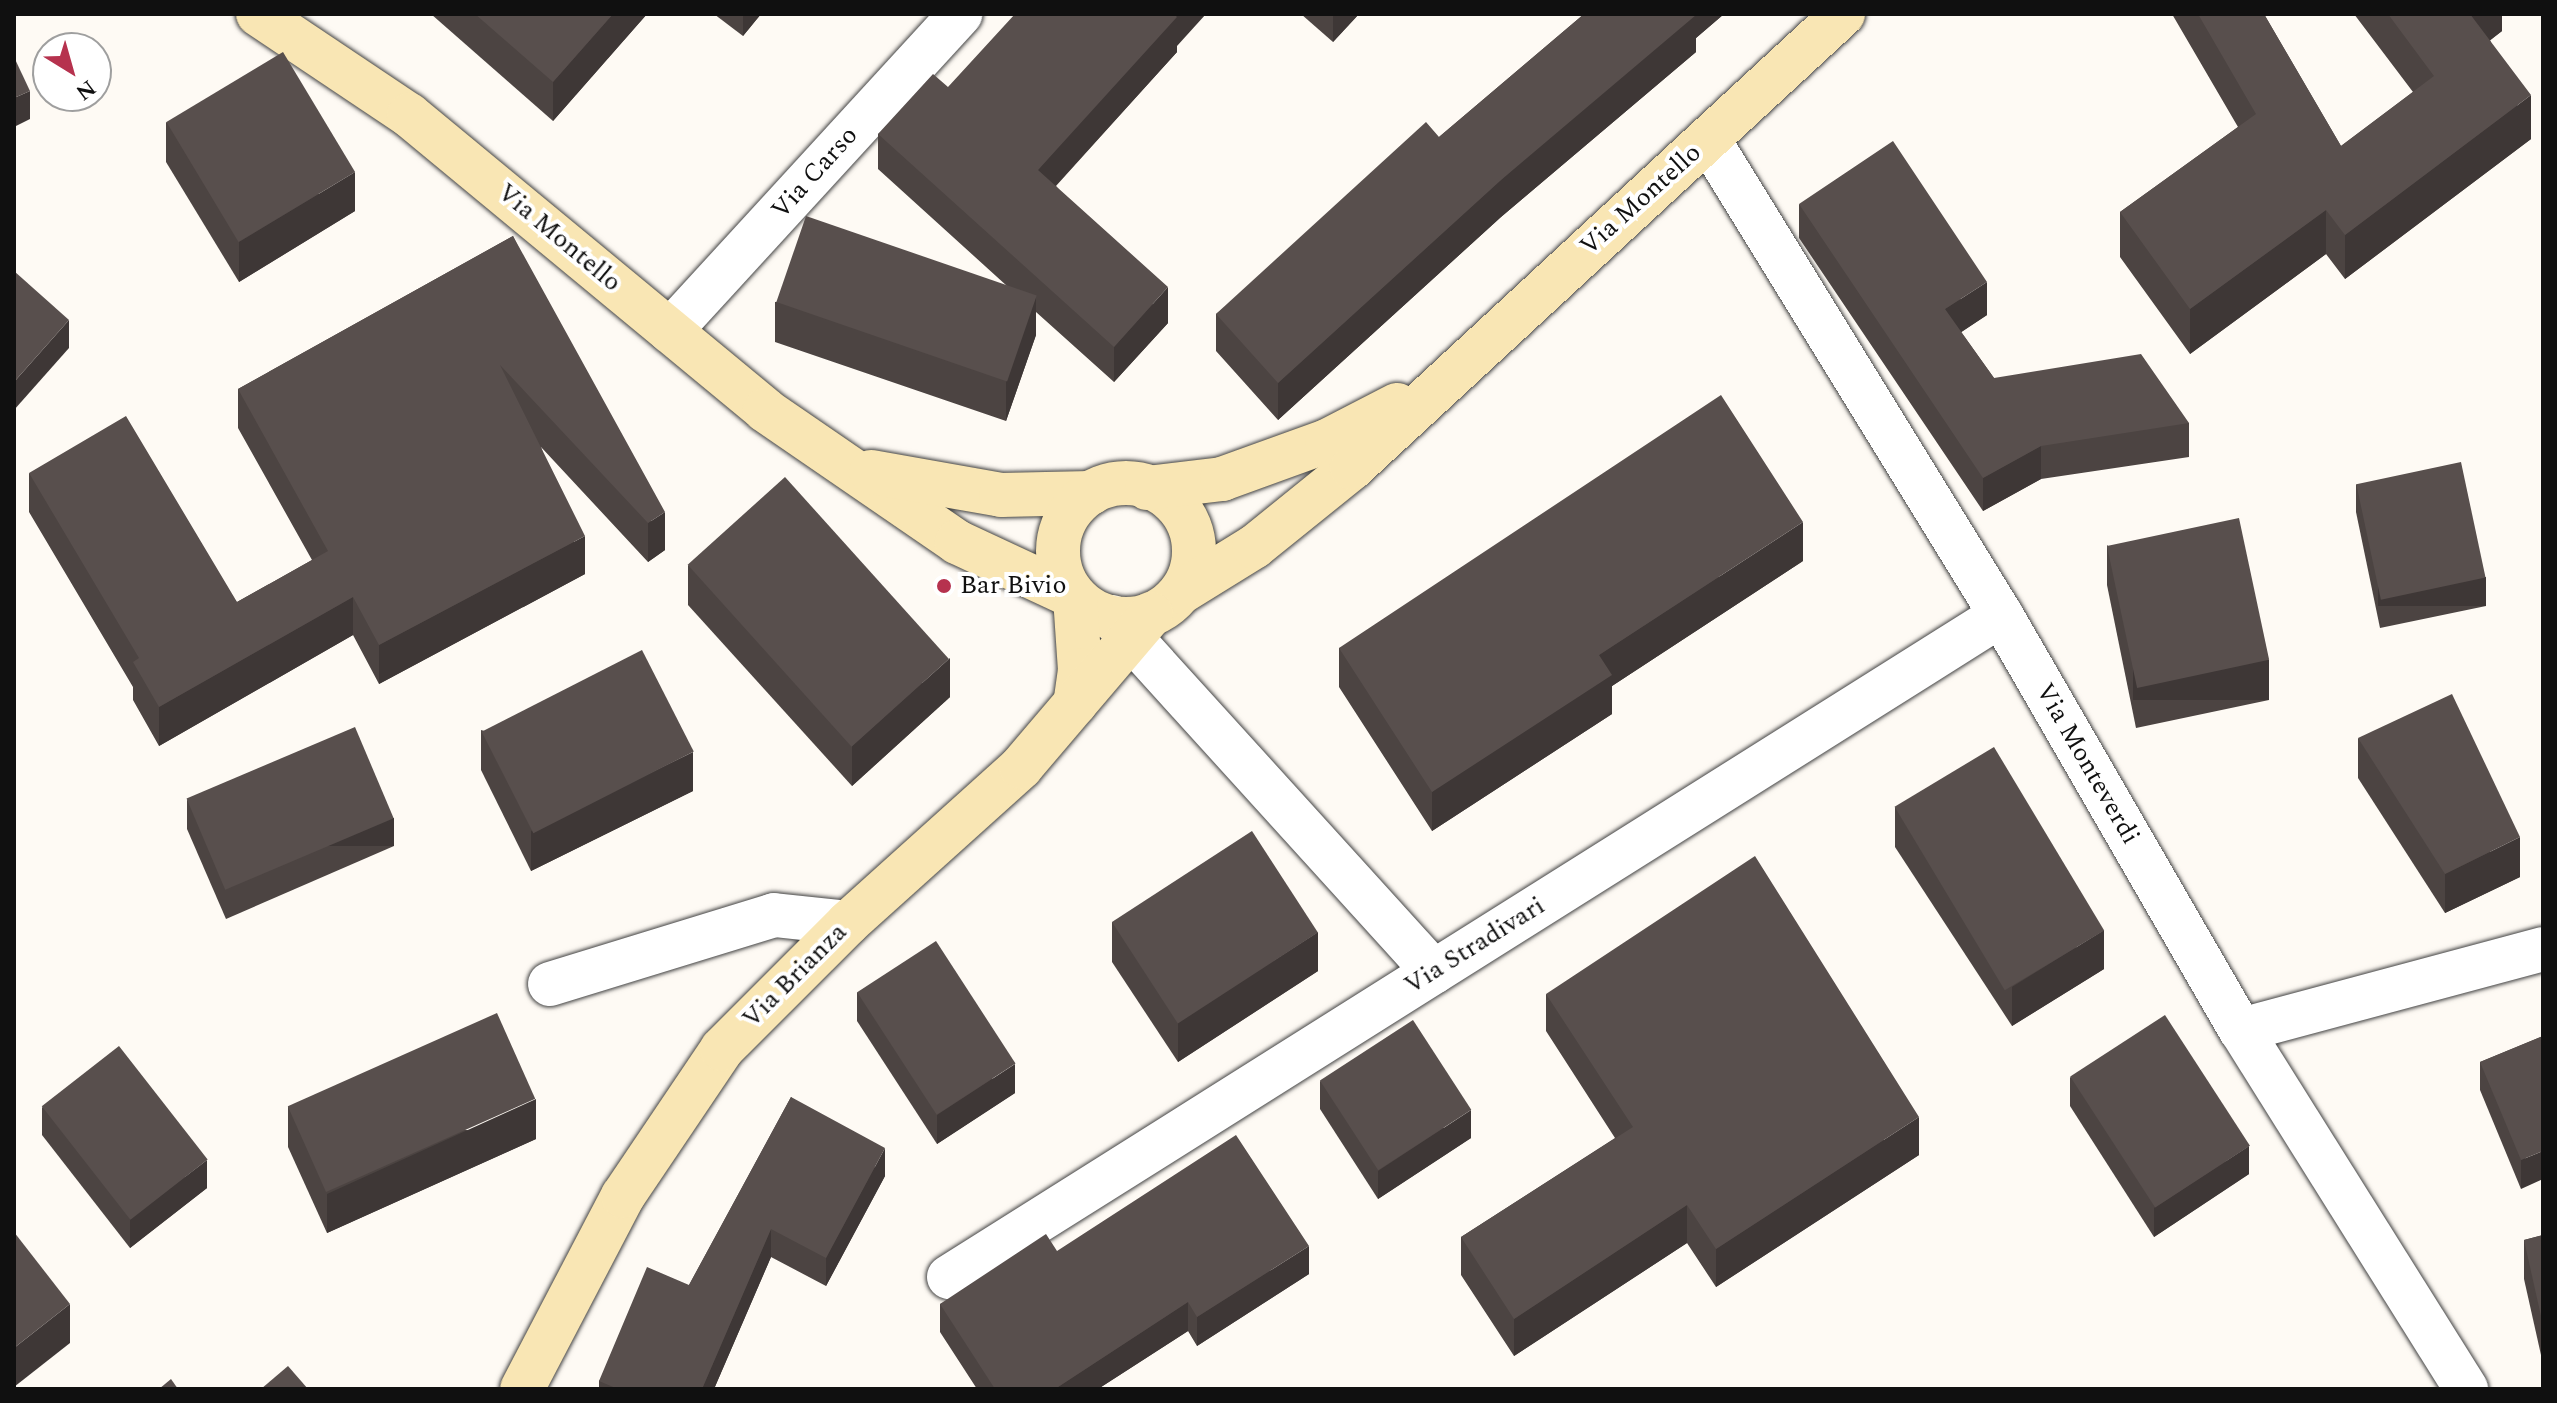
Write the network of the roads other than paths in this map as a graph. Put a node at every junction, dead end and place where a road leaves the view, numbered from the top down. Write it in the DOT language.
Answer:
graph roads {
  1 [pos="258,14"];
  2 [pos="960,14"];
  3 [pos="1843,14"];
  4 [pos="1708,139"];
  5 [pos="670,331"];
  6 [pos="1438,383"];
  7 [pos="855,469"];
  8 [pos="1147,488"];
  9 [pos="1091,493"];
  10 [pos="2001,615"];
  11 [pos="1134,619"];
  12 [pos="1075,704"];
  13 [pos="848,923"];
  14 [pos="2543,949"];
  15 [pos="1434,972"];
  16 [pos="550,984"];
  17 [pos="2241,1030"];
  18 [pos="949,1277"];
  19 [pos="522,1389"];
  20 [pos="2466,1389"];
  1 -- 5 [label="street, Via Montello"];
  2 -- 5 [label="street, Via Carso"];
  3 -- 4 [label="street, Via Montello"];
  4 -- 6 [label="street, Via Montello"];
  4 -- 10 [label="street, Via Monteverdi"];
  5 -- 7 [label="street, Via Montello"];
  6 -- 8 [label="street, Via Montello"];
  6 -- 11 [label="street, Via Montello"];
  7 -- 9 [label="street, Via Montello"];
  7 -- 11 [label="street, Via Montello"];
  8 -- 9 [label="street"];
  8 -- 11 [label="street"];
  9 -- 11 [label="street"];
  10 -- 15 [label="street, Via Stradivari"];
  10 -- 17 [label="street, Via Monteverdi"];
  11 -- 12 [label="street, Via Brianza"];
  11 -- 12 [label="street"];
  11 -- 15 [label="street"];
  12 -- 13 [label="street, Via Brianza"];
  13 -- 16 [label="street"];
  13 -- 19 [label="street, Via Brianza"];
  14 -- 17 [label="street"];
  15 -- 18 [label="street, Via Stradivari"];
  17 -- 20 [label="street, Via Monteverdi"];
}
